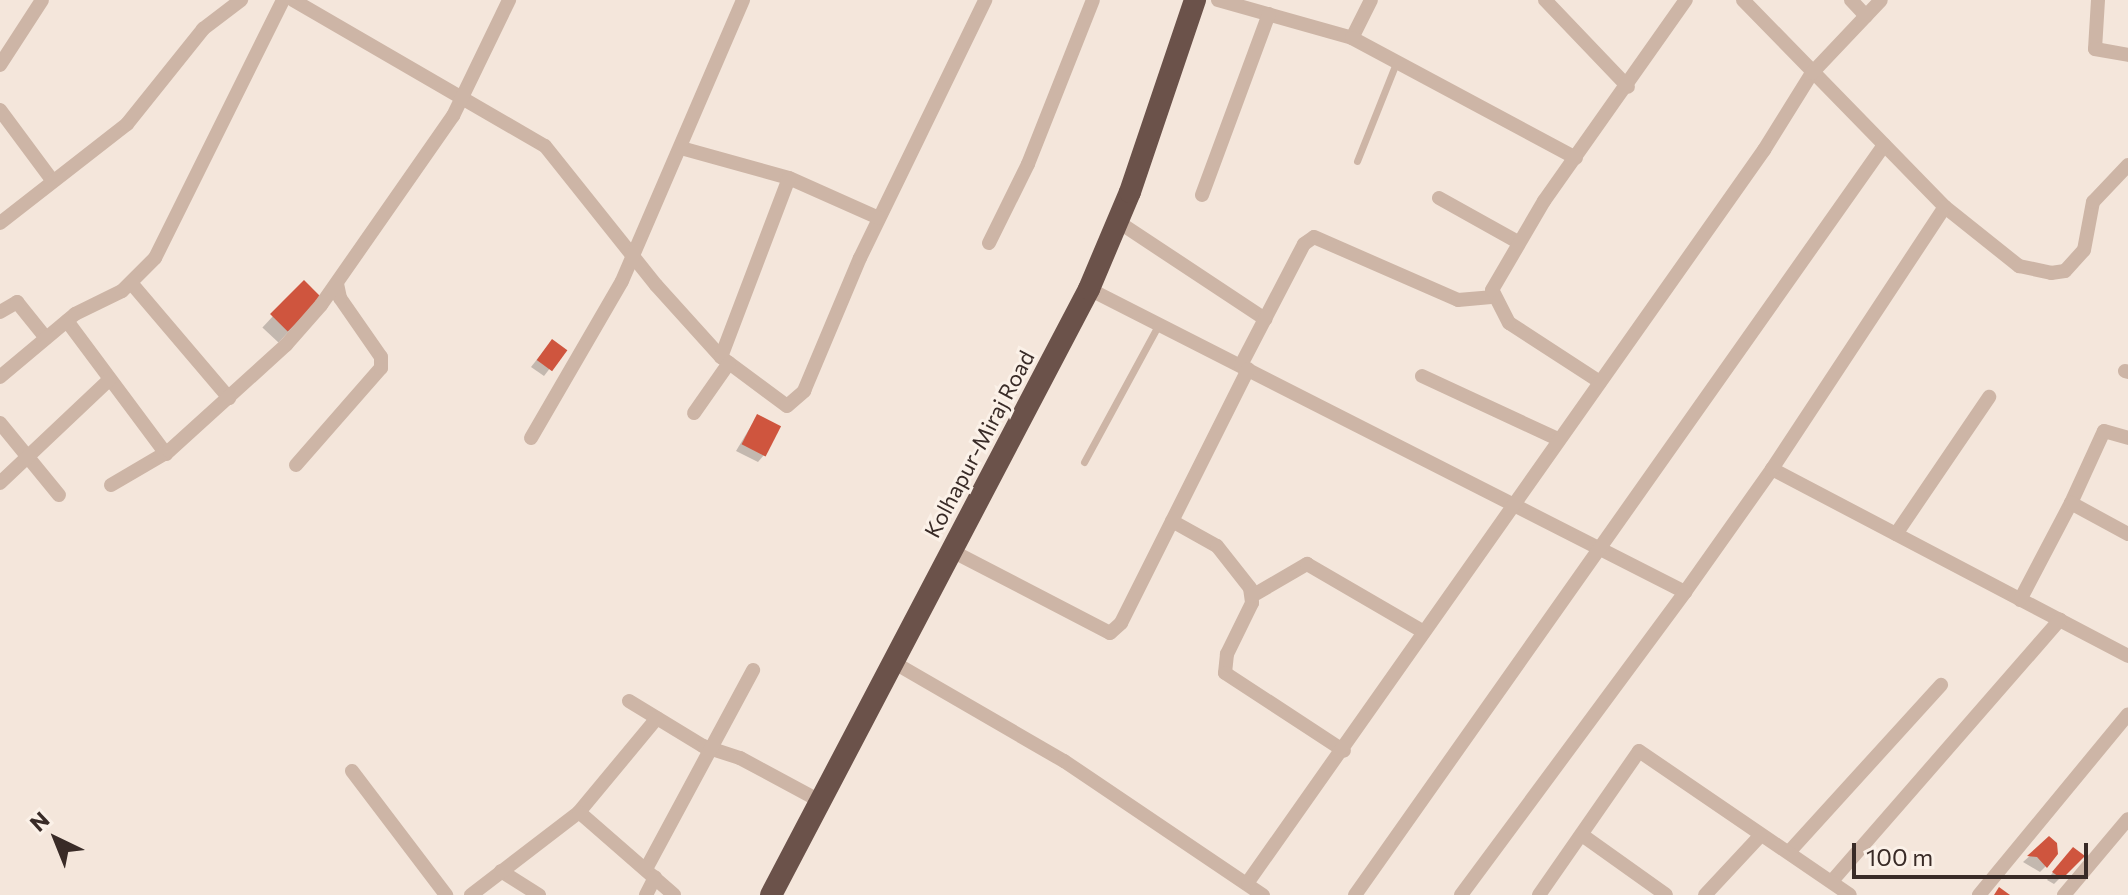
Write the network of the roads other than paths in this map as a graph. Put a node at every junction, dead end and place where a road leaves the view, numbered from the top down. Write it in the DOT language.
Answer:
graph roads {
  1 [pos="42,0"];
  2 [pos="241,0"];
  3 [pos="283,0"];
  4 [pos="293,0"];
  5 [pos="509,0"];
  6 [pos="743,0"];
  7 [pos="985,0"];
  8 [pos="1093,0"];
  9 [pos="1195,0"];
  10 [pos="1218,0"];
  11 [pos="1371,0"];
  12 [pos="1545,0"];
  13 [pos="1686,0"];
  14 [pos="1743,0"];
  15 [pos="1851,0"];
  16 [pos="1881,0"];
  17 [pos="2098,0"];
  18 [pos="1269,14"];
  19 [pos="1866,16"];
  20 [pos="1352,38"];
  21 [pos="2128,55"];
  22 [pos="1396,63"];
  23 [pos="0,65"];
  24 [pos="1812,73"];
  25 [pos="1628,87"];
  26 [pos="462,99"];
  27 [pos="0,110"];
  28 [pos="1884,145"];
  29 [pos="681,148"];
  30 [pos="1576,158"];
  31 [pos="1357,161"];
  32 [pos="2128,165"];
  33 [pos="789,178"];
  34 [pos="52,180"];
  35 [pos="1202,195"];
  36 [pos="1439,198"];
  37 [pos="1945,207"];
  38 [pos="879,218"];
  39 [pos="1117,221"];
  40 [pos="0,223"];
  41 [pos="1518,242"];
  42 [pos="989,243"];
  43 [pos="634,257"];
  44 [pos="132,284"];
  45 [pos="337,284"];
  46 [pos="1089,289"];
  47 [pos="1494,297"];
  48 [pos="0,312"];
  49 [pos="1265,319"];
  50 [pos="67,321"];
  51 [pos="1159,324"];
  52 [pos="46,338"];
  53 [pos="725,360"];
  54 [pos="1245,367"];
  55 [pos="1422,376"];
  56 [pos="0,377"];
  57 [pos="110,379"];
  58 [pos="1600,382"];
  59 [pos="1989,397"];
  60 [pos="229,398"];
  61 [pos="694,413"];
  62 [pos="0,423"];
  63 [pos="531,438"];
  64 [pos="2128,438"];
  65 [pos="1558,439"];
  66 [pos="166,454"];
  67 [pos="29,459"];
  68 [pos="1084,462"];
  69 [pos="296,465"];
  70 [pos="1772,469"];
  71 [pos="0,483"];
  72 [pos="111,485"];
  73 [pos="59,495"];
  74 [pos="1513,502"];
  75 [pos="2071,503"];
  76 [pos="1172,521"];
  77 [pos="1896,534"];
  78 [pos="2128,534"];
  79 [pos="1598,546"];
  80 [pos="952,551"];
  81 [pos="1685,592"];
  82 [pos="1252,596"];
  83 [pos="2020,600"];
  84 [pos="2060,620"];
  85 [pos="1424,632"];
  86 [pos="2128,656"];
  87 [pos="893,662"];
  88 [pos="753,670"];
  89 [pos="1941,685"];
  90 [pos="629,701"];
  91 [pos="2128,714"];
  92 [pos="657,718"];
  93 [pos="711,748"];
  94 [pos="1344,751"];
  95 [pos="352,771"];
  96 [pos="820,801"];
  97 [pos="579,812"];
  98 [pos="2128,819"];
  99 [pos="1582,835"];
  100 [pos="1760,836"];
  101 [pos="1789,852"];
  102 [pos="501,871"];
  103 [pos="650,873"];
  104 [pos="1832,881"];
  105 [pos="1248,882"];
  106 [pos="446,895"];
  107 [pos="471,895"];
  108 [pos="539,895"];
  109 [pos="646,895"];
  110 [pos="674,895"];
  111 [pos="771,895"];
  112 [pos="1263,895"];
  113 [pos="1355,895"];
  114 [pos="1461,895"];
  115 [pos="1539,895"];
  116 [pos="1666,895"];
  117 [pos="1705,895"];
  118 [pos="1850,895"];
  119 [pos="1979,895"];
  120 [pos="2064,895"];
  1 -- 23 [label="street"];
  2 -- 34 [label="street"];
  3 -- 44 [label="street"];
  4 -- 26 [label="street"];
  5 -- 26 [label="street"];
  6 -- 29 [label="street"];
  7 -- 38 [label="street"];
  8 -- 42 [label="street"];
  9 -- 39 [label="highway, Kolhapur-Miraj Road"];
  10 -- 18 [label="street"];
  11 -- 20 [label="street"];
  12 -- 25 [label="street"];
  13 -- 25 [label="street"];
  14 -- 24 [label="street"];
  15 -- 19 [label="street"];
  16 -- 19 [label="street"];
  17 -- 21 [label="street"];
  18 -- 20 [label="street"];
  18 -- 35 [label="street"];
  19 -- 24 [label="street"];
  20 -- 22 [label="street"];
  22 -- 30 [label="street"];
  22 -- 31 [label="lane"];
  24 -- 28 [label="street"];
  24 -- 58 [label="street"];
  25 -- 30 [label="street"];
  26 -- 43 [label="street"];
  26 -- 45 [label="street"];
  27 -- 34 [label="street"];
  28 -- 37 [label="street"];
  28 -- 79 [label="street"];
  29 -- 33 [label="street"];
  29 -- 43 [label="street"];
  30 -- 41 [label="street"];
  32 -- 37 [label="street"];
  33 -- 38 [label="street"];
  33 -- 53 [label="street"];
  34 -- 40 [label="street"];
  36 -- 41 [label="street"];
  37 -- 70 [label="street"];
  38 -- 53 [label="street"];
  39 -- 46 [label="highway, Kolhapur-Miraj Road"];
  39 -- 49 [label="street"];
  41 -- 47 [label="street"];
  43 -- 53 [label="street"];
  43 -- 63 [label="street"];
  44 -- 50 [label="street"];
  44 -- 60 [label="street"];
  45 -- 60 [label="street"];
  45 -- 69 [label="street"];
  46 -- 51 [label="street"];
  46 -- 80 [label="highway, Kolhapur-Miraj Road"];
  47 -- 49 [label="street"];
  47 -- 58 [label="street"];
  48 -- 52 [label="street"];
  49 -- 54 [label="street"];
  50 -- 52 [label="street"];
  50 -- 57 [label="street"];
  51 -- 54 [label="street"];
  51 -- 68 [label="lane"];
  52 -- 56 [label="street"];
  53 -- 61 [label="street"];
  54 -- 74 [label="street"];
  54 -- 76 [label="street"];
  55 -- 65 [label="street"];
  57 -- 66 [label="street"];
  57 -- 67 [label="street"];
  58 -- 65 [label="street"];
  59 -- 77 [label="street"];
  60 -- 66 [label="street"];
  62 -- 67 [label="street"];
  64 -- 75 [label="street"];
  65 -- 74 [label="street"];
  66 -- 72 [label="street"];
  67 -- 71 [label="street"];
  67 -- 73 [label="street"];
  70 -- 77 [label="street"];
  70 -- 81 [label="street"];
  74 -- 79 [label="street"];
  74 -- 85 [label="street"];
  75 -- 78 [label="street"];
  75 -- 83 [label="street"];
  76 -- 80 [label="street"];
  76 -- 82 [label="street"];
  77 -- 83 [label="street"];
  79 -- 81 [label="street"];
  79 -- 113 [label="street"];
  80 -- 87 [label="highway, Kolhapur-Miraj Road"];
  81 -- 114 [label="street"];
  82 -- 85 [label="street"];
  82 -- 94 [label="street"];
  83 -- 84 [label="street"];
  84 -- 86 [label="street"];
  84 -- 104 [label="street"];
  85 -- 94 [label="street"];
  87 -- 96 [label="highway, Kolhapur-Miraj Road"];
  87 -- 105 [label="street"];
  88 -- 93 [label="street"];
  89 -- 101 [label="street"];
  90 -- 92 [label="street"];
  91 -- 119 [label="street"];
  92 -- 93 [label="street"];
  92 -- 97 [label="street"];
  93 -- 96 [label="street"];
  93 -- 103 [label="street"];
  94 -- 105 [label="street"];
  95 -- 106 [label="street"];
  96 -- 111 [label="highway, Kolhapur-Miraj Road"];
  97 -- 102 [label="street"];
  97 -- 103 [label="street"];
  98 -- 120 [label="street"];
  99 -- 100 [label="street"];
  99 -- 115 [label="street"];
  99 -- 116 [label="street"];
  100 -- 101 [label="street"];
  100 -- 117 [label="street"];
  101 -- 104 [label="street"];
  102 -- 107 [label="street"];
  102 -- 108 [label="street"];
  103 -- 109 [label="street"];
  103 -- 110 [label="street"];
  104 -- 118 [label="street"];
  105 -- 112 [label="street"];
}
